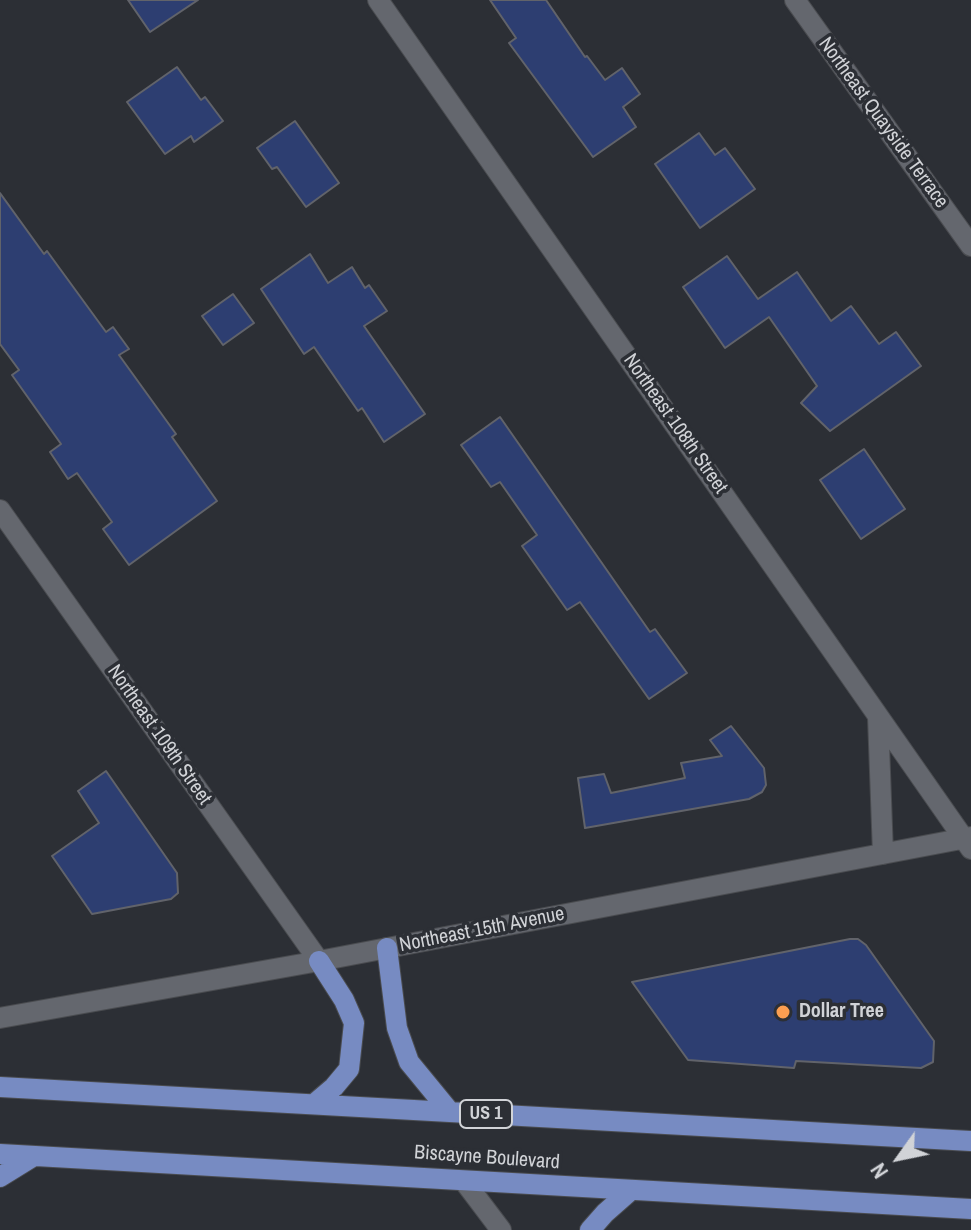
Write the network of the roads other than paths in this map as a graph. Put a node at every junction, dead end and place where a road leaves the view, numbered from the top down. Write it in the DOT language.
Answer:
graph roads {
  1 [pos="378,0"];
  2 [pos="795,0"];
  3 [pos="971,246"];
  4 [pos="0,510"];
  5 [pos="878,717"];
  6 [pos="969,841"];
  7 [pos="883,854"];
  8 [pos="387,948"];
  9 [pos="319,961"];
  10 [pos="0,1018"];
  11 [pos="0,1087"];
  12 [pos="314,1104"];
  13 [pos="450,1112"];
  14 [pos="971,1141"];
  15 [pos="0,1154"];
  16 [pos="34,1156"];
  17 [pos="0,1177"];
  18 [pos="464,1181"];
  19 [pos="630,1191"];
  20 [pos="971,1209"];
  21 [pos="501,1230"];
  22 [pos="590,1230"];
  1 -- 5 [label="street, Northeast 108th Street"];
  2 -- 3 [label="street, Northeast Quayside Terrace"];
  4 -- 9 [label="street, Northeast 109th Street"];
  5 -- 6 [label="street, Northeast 108th Street"];
  5 -- 7 [label="street"];
  6 -- 7 [label="street, Northeast 15th Avenue"];
  7 -- 8 [label="street, Northeast 15th Avenue"];
  8 -- 9 [label="street, Northeast 15th Avenue"];
  8 -- 13 [label="main road"];
  9 -- 10 [label="street, Northeast 15th Avenue"];
  9 -- 12 [label="main road"];
  11 -- 12 [label="main road, US 1"];
  12 -- 13 [label="main road, US 1"];
  13 -- 14 [label="main road, US 1"];
  15 -- 16 [label="main road, Biscayne Boulevard"];
  16 -- 17 [label="main road"];
  16 -- 18 [label="main road, Biscayne Boulevard"];
  18 -- 19 [label="main road, Biscayne Boulevard"];
  18 -- 21 [label="street"];
  19 -- 20 [label="main road, Biscayne Boulevard"];
  19 -- 22 [label="main road"];
}
